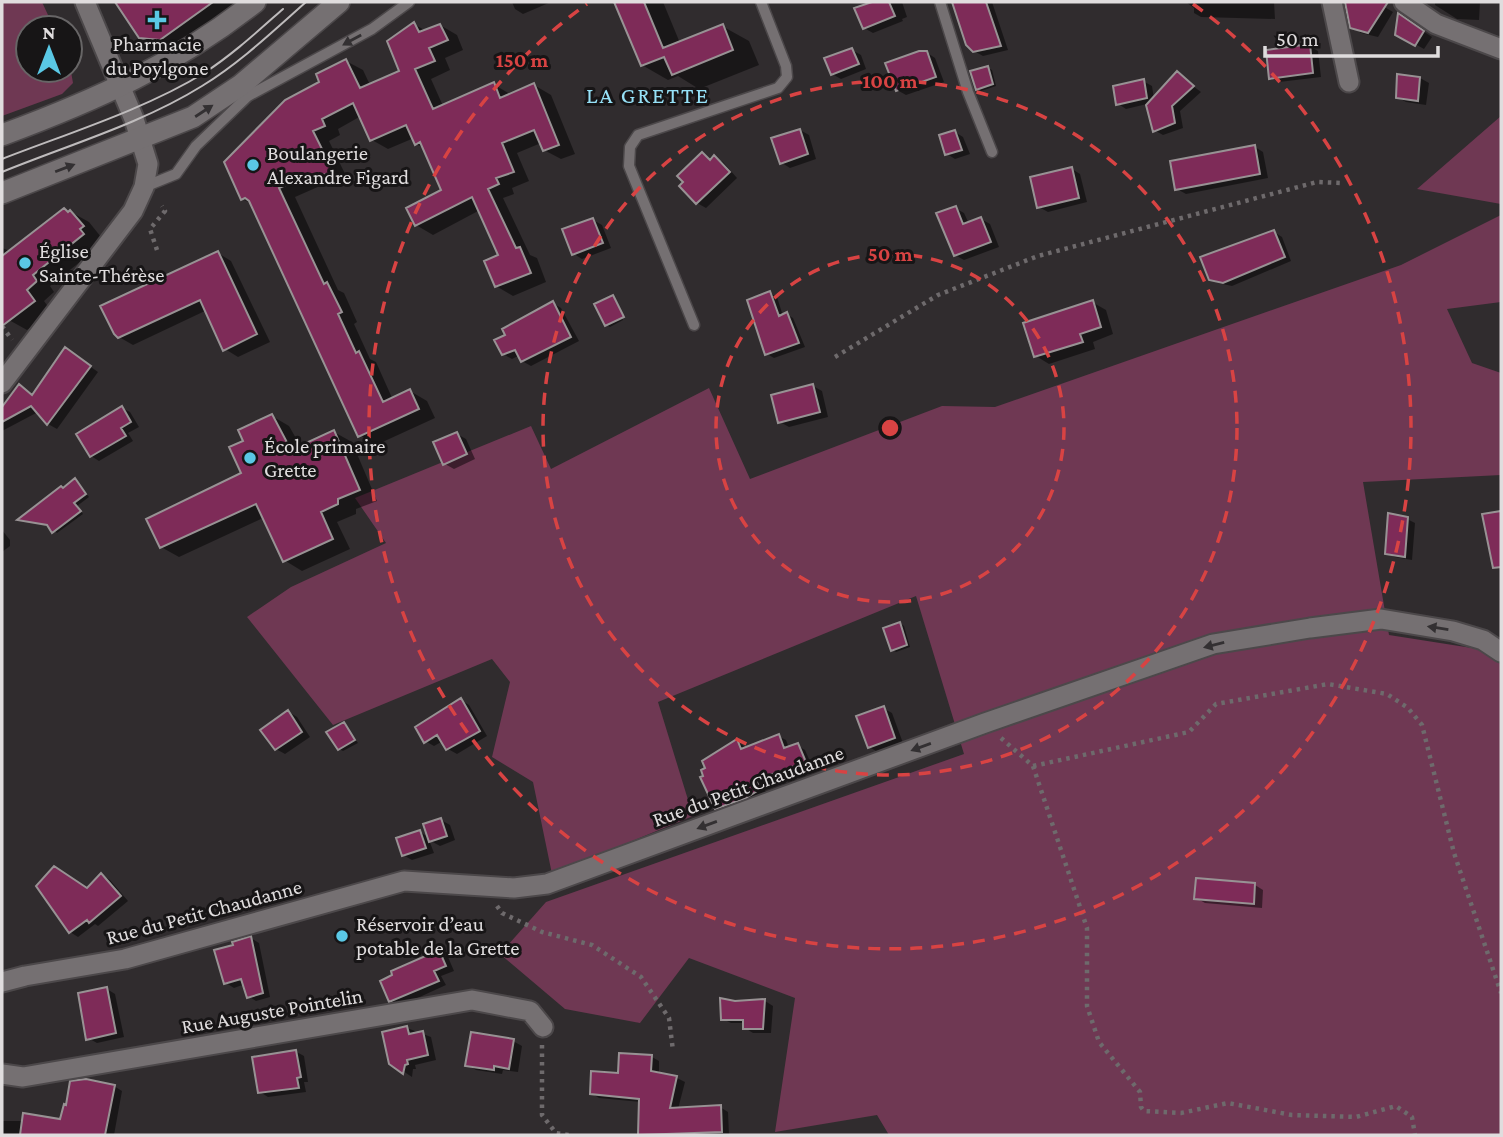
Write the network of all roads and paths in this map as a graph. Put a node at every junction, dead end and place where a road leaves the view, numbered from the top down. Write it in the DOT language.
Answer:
graph roads {
  1 [pos="85,2"];
  2 [pos="255,2"];
  3 [pos="339,2"];
  4 [pos="409,2"];
  5 [pos="761,2"];
  6 [pos="940,2"];
  7 [pos="1332,2"];
  8 [pos="1404,2"];
  9 [pos="1501,49"];
  10 [pos="1349,82"];
  11 [pos="121,87"];
  12 [pos="245,90"];
  13 [pos="2,135"];
  14 [pos="142,139"];
  15 [pos="992,152"];
  16 [pos="1341,183"];
  17 [pos="144,187"];
  18 [pos="2,193"];
  19 [pos="162,206"];
  20 [pos="158,250"];
  21 [pos="694,325"];
  22 [pos="2,326"];
  23 [pos="14,343"];
  24 [pos="835,357"];
  25 [pos="2,383"];
  26 [pos="1501,652"];
  27 [pos="985,723"];
  28 [pos="1033,766"];
  29 [pos="482,886"];
  30 [pos="2,982"];
  31 [pos="1501,993"];
  32 [pos="543,1027"];
  33 [pos="673,1051"];
  34 [pos="2,1074"];
  35 [pos="569,1135"];
  36 [pos="1415,1135"];
  1 -- 11 [label="street"];
  2 -- 11 [label="main road"];
  3 -- 12 [label="main road"];
  4 -- 12 [label="lane, one-way"];
  5 -- 21 [label="lane"];
  6 -- 15 [label="lane"];
  7 -- 10 [label="street"];
  8 -- 9 [label="street"];
  11 -- 13 [label="main road"];
  11 -- 14 [label="street"];
  14 -- 12 [label="main road, one-way"];
  12 -- 17 [label="lane"];
  14 -- 17 [label="street"];
  18 -- 14 [label="main road, one-way"];
  16 -- 24 [label="path"];
  17 -- 25 [label="street"];
  19 -- 20 [label="path"];
  22 -- 23 [label="path"];
  26 -- 27 [label="street, Rue du Petit Chaudanne, one-way"];
  27 -- 28 [label="path"];
  27 -- 29 [label="street, Rue du Petit Chaudanne, one-way"];
  28 -- 31 [label="path"];
  28 -- 36 [label="path"];
  29 -- 30 [label="street, Rue du Petit Chaudanne"];
  29 -- 33 [label="path"];
  32 -- 34 [label="street, Rue Auguste Pointelin"];
  32 -- 35 [label="path"];
}
